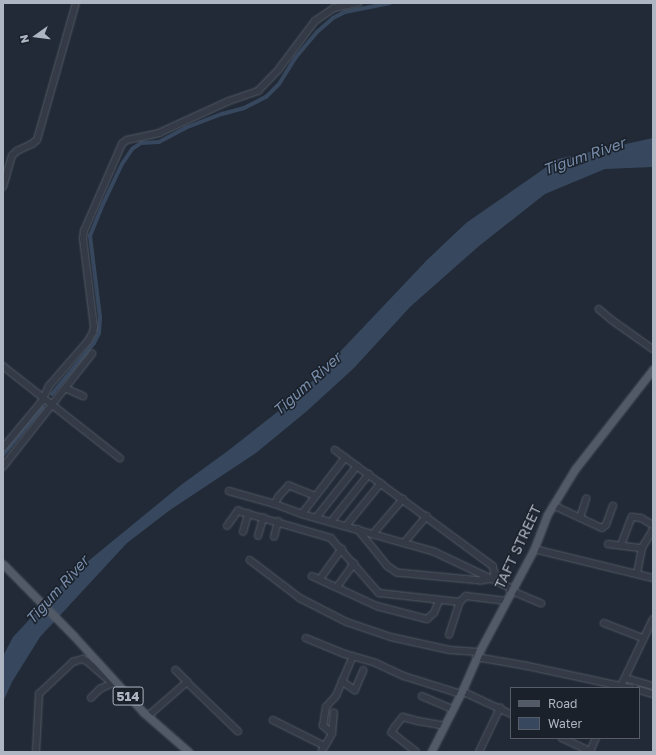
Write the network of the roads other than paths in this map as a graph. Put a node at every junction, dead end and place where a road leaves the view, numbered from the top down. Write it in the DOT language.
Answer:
graph roads {
  1 [pos="76,3"];
  2 [pos="358,3"];
  3 [pos="3,187"];
  4 [pos="599,309"];
  5 [pos="653,349"];
  6 [pos="92,354"];
  7 [pos="3,366"];
  8 [pos="653,369"];
  9 [pos="65,388"];
  10 [pos="83,396"];
  11 [pos="43,399"];
  12 [pos="50,405"];
  13 [pos="3,448"];
  14 [pos="335,450"];
  15 [pos="120,458"];
  16 [pos="345,458"];
  17 [pos="357,466"];
  18 [pos="3,467"];
  19 [pos="369,474"];
  20 [pos="381,483"];
  21 [pos="229,491"];
  22 [pos="314,496"];
  23 [pos="403,499"];
  24 [pos="586,499"];
  25 [pos="275,504"];
  26 [pos="553,506"];
  27 [pos="613,506"];
  28 [pos="248,514"];
  29 [pos="302,514"];
  30 [pos="427,516"];
  31 [pos="263,518"];
  32 [pos="316,518"];
  33 [pos="580,518"];
  34 [pos="278,522"];
  35 [pos="331,522"];
  36 [pos="653,525"];
  37 [pos="227,526"];
  38 [pos="346,526"];
  39 [pos="358,530"];
  40 [pos="653,530"];
  41 [pos="243,532"];
  42 [pos="373,534"];
  43 [pos="258,536"];
  44 [pos="274,537"];
  45 [pos="404,543"];
  46 [pos="608,544"];
  47 [pos="621,545"];
  48 [pos="642,548"];
  49 [pos="534,549"];
  50 [pos="342,550"];
  51 [pos="250,560"];
  52 [pos="3,564"];
  53 [pos="354,564"];
  54 [pos="473,569"];
  55 [pos="637,574"];
  56 [pos="312,576"];
  57 [pos="653,578"];
  58 [pos="493,579"];
  59 [pos="320,580"];
  60 [pos="471,580"];
  61 [pos="337,587"];
  62 [pos="513,590"];
  63 [pos="438,601"];
  64 [pos="507,601"];
  65 [pos="460,602"];
  66 [pos="541,603"];
  67 [pos="653,618"];
  68 [pos="604,623"];
  69 [pos="449,635"];
  70 [pos="306,638"];
  71 [pos="644,638"];
  72 [pos="477,654"];
  73 [pos="353,656"];
  74 [pos="176,671"];
  75 [pos="363,671"];
  76 [pos="625,678"];
  77 [pos="342,681"];
  78 [pos="187,682"];
  79 [pos="113,683"];
  80 [pos="121,686"];
  81 [pos="653,686"];
  82 [pos="620,687"];
  83 [pos="640,690"];
  84 [pos="462,692"];
  85 [pos="653,694"];
  86 [pos="422,696"];
  87 [pos="91,698"];
  88 [pos="500,708"];
  89 [pos="453,709"];
  90 [pos="334,713"];
  91 [pos="510,713"];
  92 [pos="148,716"];
  93 [pos="272,720"];
  94 [pos="445,726"];
  95 [pos="238,731"];
  96 [pos="332,734"];
  97 [pos="564,739"];
  98 [pos="596,739"];
  99 [pos="324,749"];
  100 [pos="36,752"];
  101 [pos="190,752"];
  102 [pos="416,752"];
  103 [pos="432,752"];
  104 [pos="479,752"];
  105 [pos="590,752"];
  1 -- 3 [label="street"];
  2 -- 11 [label="street"];
  4 -- 5 [label="street"];
  6 -- 9 [label="street"];
  7 -- 11 [label="street"];
  8 -- 26 [label="main road, TAFT STREET"];
  9 -- 10 [label="street"];
  9 -- 12 [label="street"];
  11 -- 12 [label="street"];
  11 -- 13 [label="street"];
  12 -- 15 [label="street"];
  12 -- 18 [label="street"];
  14 -- 16 [label="street"];
  16 -- 17 [label="street"];
  16 -- 22 [label="street"];
  17 -- 19 [label="street"];
  17 -- 32 [label="street"];
  19 -- 20 [label="street"];
  19 -- 35 [label="street"];
  20 -- 23 [label="street"];
  20 -- 38 [label="street"];
  21 -- 25 [label="street"];
  22 -- 25 [label="street"];
  22 -- 29 [label="street"];
  23 -- 30 [label="street"];
  23 -- 42 [label="street"];
  24 -- 33 [label="street"];
  25 -- 29 [label="street"];
  26 -- 33 [label="street"];
  26 -- 49 [label="main road, TAFT STREET"];
  27 -- 33 [label="street"];
  28 -- 31 [label="street"];
  28 -- 37 [label="street"];
  28 -- 41 [label="street"];
  29 -- 32 [label="street"];
  30 -- 45 [label="street"];
  30 -- 58 [label="street"];
  31 -- 34 [label="street"];
  31 -- 43 [label="street"];
  32 -- 35 [label="street"];
  34 -- 44 [label="street"];
  34 -- 50 [label="street"];
  35 -- 38 [label="street"];
  36 -- 47 [label="street"];
  38 -- 39 [label="street"];
  39 -- 42 [label="street"];
  39 -- 60 [label="street"];
  40 -- 48 [label="street"];
  42 -- 45 [label="street"];
  45 -- 54 [label="street"];
  46 -- 47 [label="street"];
  47 -- 48 [label="street"];
  48 -- 55 [label="street"];
  49 -- 55 [label="street"];
  49 -- 62 [label="main road, TAFT STREET"];
  50 -- 53 [label="street"];
  50 -- 59 [label="street"];
  51 -- 72 [label="street"];
  52 -- 80 [label="main road, 514"];
  53 -- 61 [label="street"];
  53 -- 63 [label="street"];
  54 -- 58 [label="street"];
  54 -- 60 [label="street"];
  55 -- 57 [label="street"];
  56 -- 59 [label="street"];
  58 -- 60 [label="street"];
  58 -- 62 [label="street"];
  59 -- 61 [label="street"];
  61 -- 63 [label="street"];
  62 -- 64 [label="main road, TAFT STREET"];
  62 -- 66 [label="street"];
  63 -- 65 [label="street"];
  64 -- 65 [label="street"];
  64 -- 72 [label="main road, TAFT STREET"];
  65 -- 69 [label="street"];
  67 -- 71 [label="street"];
  68 -- 71 [label="street"];
  70 -- 73 [label="street"];
  71 -- 76 [label="street"];
  72 -- 82 [label="street"];
  72 -- 84 [label="main road, TAFT STREET"];
  73 -- 77 [label="street"];
  73 -- 84 [label="street"];
  74 -- 78 [label="street"];
  75 -- 77 [label="street"];
  76 -- 81 [label="street"];
  76 -- 82 [label="street"];
  77 -- 96 [label="street"];
  78 -- 92 [label="street"];
  78 -- 95 [label="street"];
  79 -- 80 [label="street"];
  79 -- 87 [label="street"];
  79 -- 100 [label="street"];
  80 -- 92 [label="main road, 514"];
  83 -- 85 [label="street"];
  84 -- 88 [label="street"];
  84 -- 89 [label="main road, TAFT STREET"];
  86 -- 89 [label="street"];
  88 -- 91 [label="street"];
  88 -- 104 [label="street"];
  89 -- 94 [label="main road, TAFT STREET"];
  90 -- 96 [label="street"];
  92 -- 101 [label="main road, 514"];
  93 -- 99 [label="street"];
  94 -- 102 [label="street"];
  94 -- 103 [label="main road, TAFT STREET"];
  96 -- 99 [label="street"];
  97 -- 105 [label="street"];
  98 -- 105 [label="street"];
}
